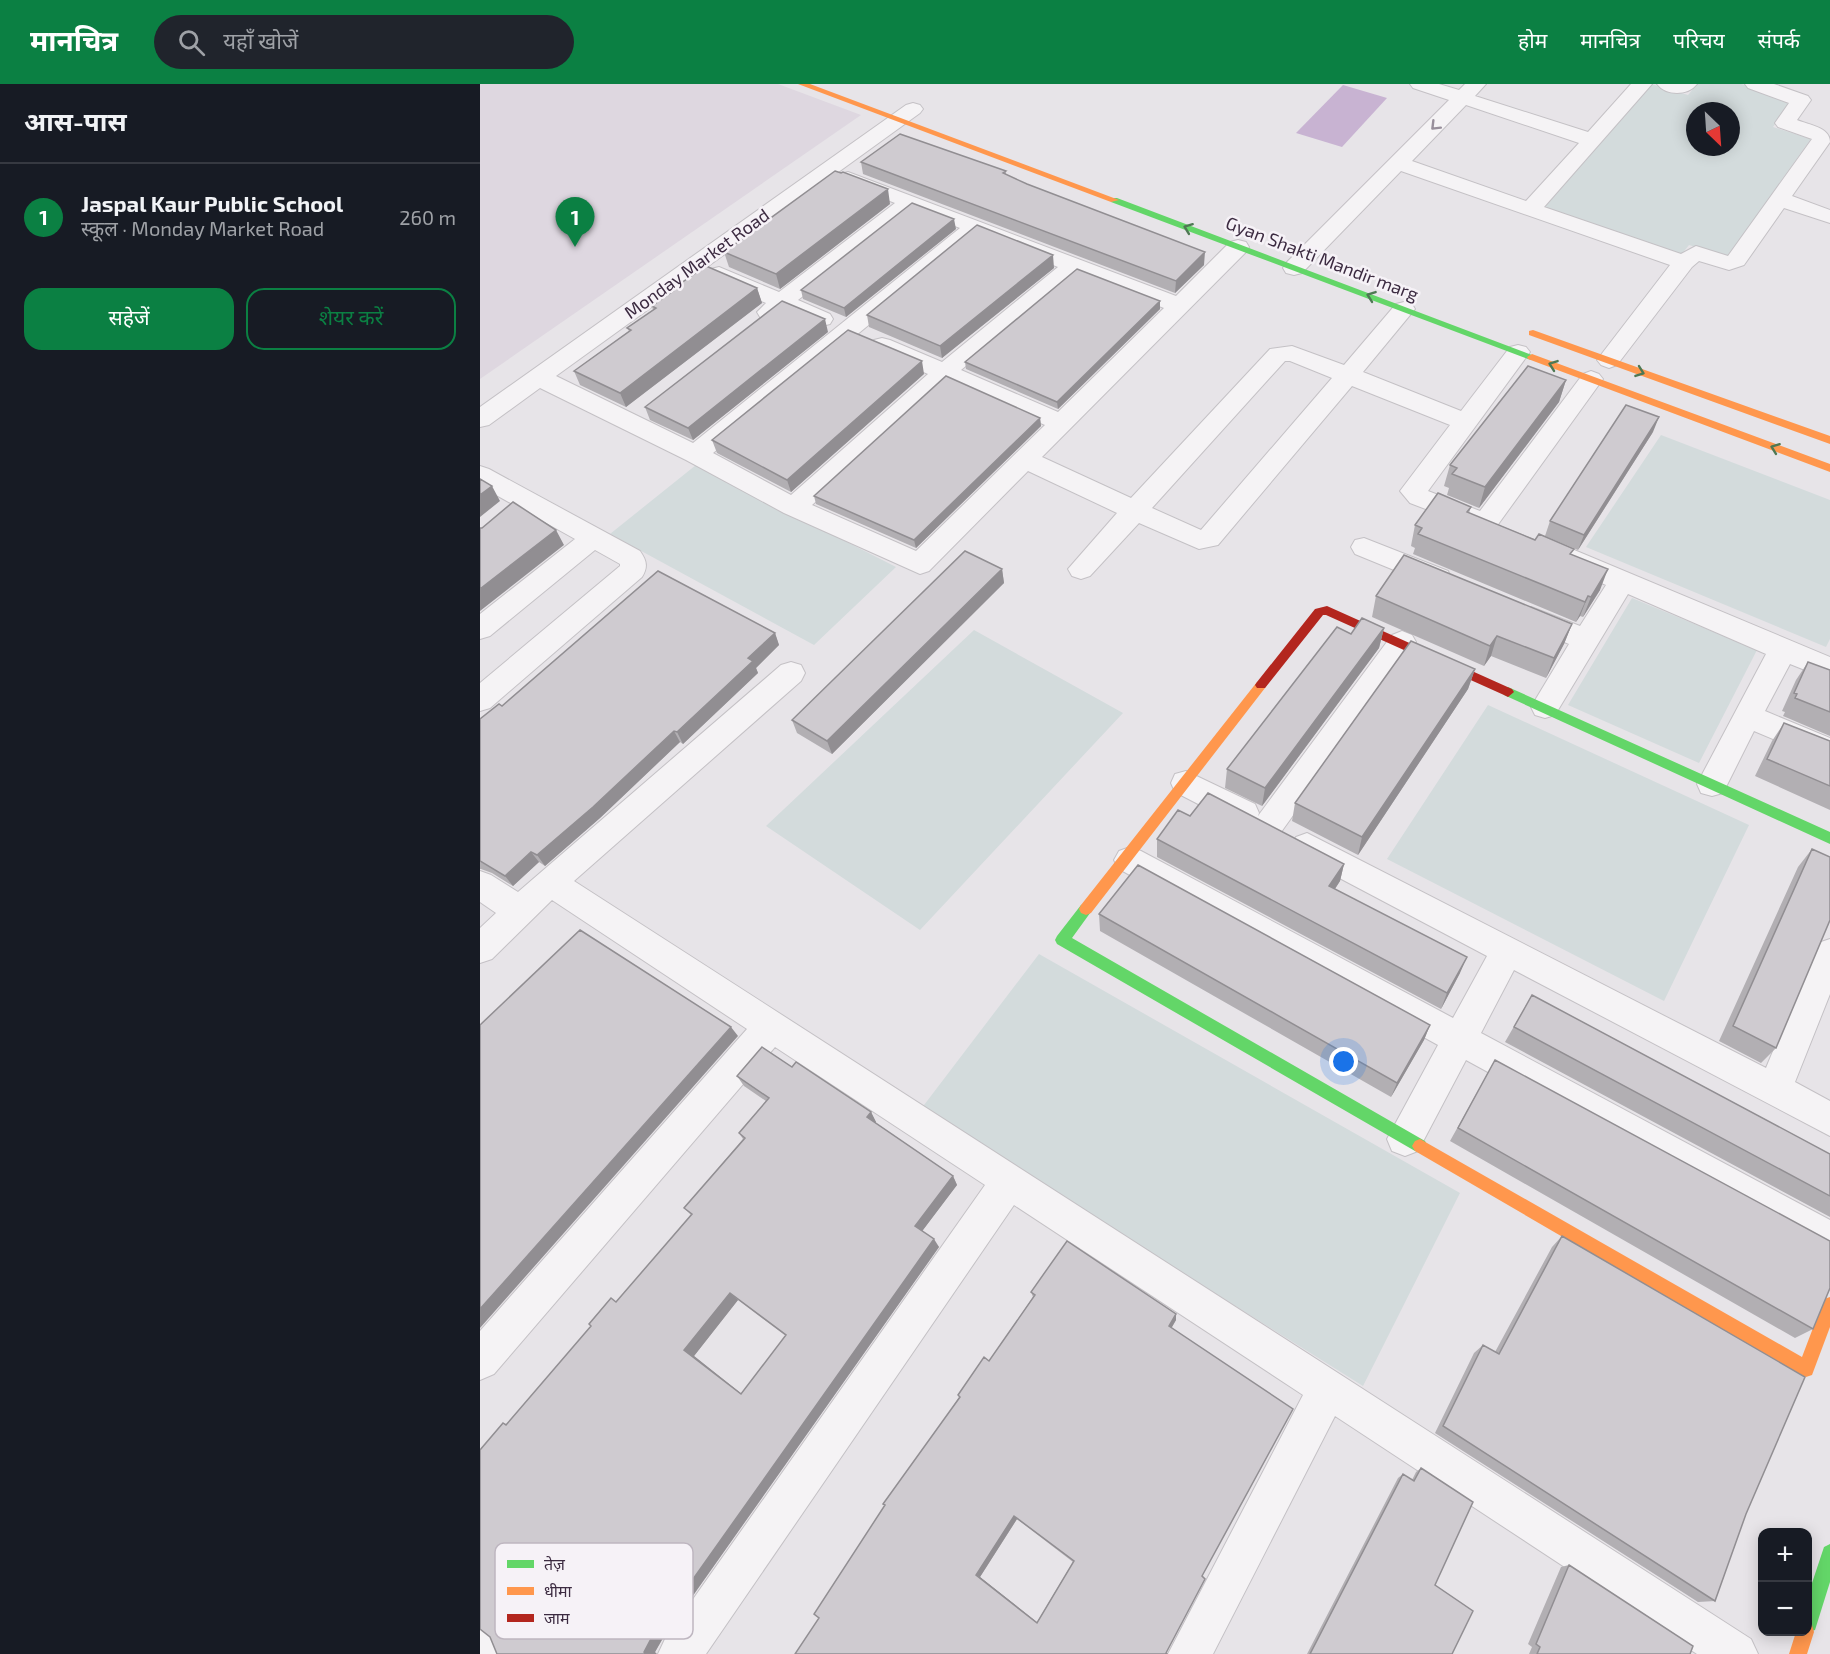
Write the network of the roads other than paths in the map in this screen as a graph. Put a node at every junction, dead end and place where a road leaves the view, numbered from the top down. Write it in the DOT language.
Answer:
graph roads {
  1 [pos="802,84"];
  2 [pos="1420,84"];
  3 [pos="1642,84"];
  4 [pos="1667,84"];
  5 [pos="1687,84"];
  6 [pos="1755,84"];
  7 [pos="1470,91"];
  8 [pos="907,110"];
  9 [pos="1591,140"];
  10 [pos="1398,163"];
  11 [pos="828,170"];
  12 [pos="1779,199"];
  13 [pos="910,202"];
  14 [pos="1530,209"];
  15 [pos="1830,217"];
  16 [pos="975,227"];
  17 [pos="1238,247"];
  18 [pos="1305,256"];
  19 [pos="1684,262"];
  20 [pos="697,264"];
  21 [pos="1074,265"];
  22 [pos="782,302"];
  23 [pos="1181,306"];
  24 [pos="1404,309"];
  25 [pos="755,323"];
  26 [pos="848,330"];
  27 [pos="1519,340"];
  28 [pos="1609,360"];
  29 [pos="944,372"];
  30 [pos="1349,376"];
  31 [pos="540,378"];
  32 [pos="1591,379"];
  33 [pos="480,419"];
  34 [pos="1466,422"];
  35 [pos="1063,423"];
  36 [pos="1830,440"];
  37 [pos="695,454"];
  38 [pos="1026,460"];
  39 [pos="1830,468"];
  40 [pos="480,475"];
  41 [pos="793,507"];
  42 [pos="1136,509"];
  43 [pos="593,538"];
  44 [pos="1364,547"];
  45 [pos="1549,549"];
  46 [pos="1081,569"];
  47 [pos="1623,580"];
  48 [pos="1459,587"];
  49 [pos="1512,609"];
  50 [pos="480,629"];
  51 [pos="1586,640"];
  52 [pos="1402,642"];
  53 [pos="1782,649"];
  54 [pos="1830,669"];
  55 [pos="791,673"];
  56 [pos="480,700"];
  57 [pos="1545,707"];
  58 [pos="1748,716"];
  59 [pos="1830,751"];
  60 [pos="1186,783"];
  61 [pos="1712,784"];
  62 [pos="1268,826"];
  63 [pos="1830,838"];
  64 [pos="1127,858"];
  65 [pos="550,882"];
  66 [pos="480,885"];
  67 [pos="520,911"];
  68 [pos="480,949"];
  69 [pos="1507,951"];
  70 [pos="1830,953"];
  71 [pos="771,1026"];
  72 [pos="1459,1040"];
  73 [pos="1774,1090"];
  74 [pos="1830,1119"];
  75 [pos="1406,1139"];
  76 [pos="1009,1181"];
  77 [pos="1830,1240"];
  78 [pos="1830,1305"];
  79 [pos="480,1360"];
  80 [pos="1328,1389"];
  81 [pos="1830,1553"];
  82 [pos="1812,1610"];
  83 [pos="693,1635"];
  84 [pos="1804,1636"];
  85 [pos="690,1639"];
  86 [pos="480,1646"];
  87 [pos="489,1654"];
  88 [pos="680,1654"];
  89 [pos="1190,1654"];
  90 [pos="1736,1654"];
  91 [pos="1798,1654"];
  1 -- 8 [label="street, Gyan Shakti Mandir marg"];
  2 -- 7 [label="street"];
  3 -- 9 [label="street"];
  4 -- 5 [label="street"];
  6 -- 12 [label="street"];
  7 -- 9 [label="street"];
  7 -- 10 [label="street, one-way"];
  8 -- 11 [label="street, Monday Market Road"];
  17 -- 8 [label="street, Gyan Shakti Mandir marg, one-way"];
  9 -- 14 [label="street"];
  10 -- 14 [label="street"];
  10 -- 18 [label="street"];
  11 -- 13 [label="street"];
  11 -- 20 [label="street, Monday Market Road"];
  12 -- 15 [label="street"];
  12 -- 19 [label="street"];
  13 -- 16 [label="street"];
  13 -- 22 [label="street"];
  14 -- 19 [label="street"];
  16 -- 21 [label="street"];
  16 -- 26 [label="street"];
  17 -- 18 [label="street, Gyan Shakti Mandir marg"];
  17 -- 23 [label="street"];
  24 -- 18 [label="street, Gyan Shakti Mandir marg, one-way"];
  19 -- 28 [label="street"];
  20 -- 22 [label="street"];
  20 -- 31 [label="street, Monday Market Road"];
  21 -- 23 [label="street"];
  21 -- 29 [label="street"];
  22 -- 25 [label="street"];
  22 -- 26 [label="street"];
  23 -- 35 [label="street"];
  24 -- 27 [label="street, Gyan Shakti Mandir marg"];
  24 -- 30 [label="street"];
  26 -- 29 [label="street"];
  26 -- 37 [label="street"];
  27 -- 28 [label="street, Gyan Shakti Mandir marg"];
  32 -- 27 [label="street, Gyan Shakti Mandir marg, one-way"];
  27 -- 34 [label="street"];
  28 -- 36 [label="street, Gyan Shakti Mandir marg, one-way"];
  29 -- 35 [label="street"];
  29 -- 41 [label="street"];
  30 -- 34 [label="street"];
  30 -- 42 [label="street"];
  30 -- 42 [label="street"];
  31 -- 33 [label="street, Monday Market Road"];
  31 -- 37 [label="street"];
  32 -- 34 [label="street"];
  39 -- 32 [label="street, Gyan Shakti Mandir marg, one-way"];
  35 -- 38 [label="street"];
  37 -- 41 [label="street"];
  38 -- 41 [label="street"];
  38 -- 42 [label="street"];
  40 -- 43 [label="street"];
  42 -- 46 [label="street"];
  43 -- 50 [label="street"];
  43 -- 56 [label="street"];
  44 -- 48 [label="street"];
  45 -- 47 [label="street"];
  47 -- 51 [label="street"];
  47 -- 53 [label="street"];
  49 -- 51 [label="street"];
  51 -- 57 [label="street"];
  52 -- 57 [label="street"];
  52 -- 60 [label="street"];
  52 -- 62 [label="street"];
  53 -- 54 [label="street"];
  53 -- 58 [label="street"];
  55 -- 65 [label="street"];
  57 -- 61 [label="street"];
  58 -- 59 [label="street"];
  58 -- 61 [label="street"];
  60 -- 62 [label="street"];
  60 -- 64 [label="street"];
  61 -- 63 [label="street"];
  62 -- 69 [label="street"];
  64 -- 72 [label="street"];
  64 -- 75 [label="street"];
  65 -- 67 [label="street"];
  65 -- 71 [label="street"];
  66 -- 67 [label="street"];
  67 -- 68 [label="street"];
  69 -- 72 [label="street"];
  69 -- 73 [label="street"];
  70 -- 73 [label="street"];
  71 -- 76 [label="street"];
  71 -- 79 [label="street"];
  72 -- 75 [label="street"];
  72 -- 77 [label="street"];
  73 -- 74 [label="street"];
  75 -- 78 [label="street"];
  76 -- 80 [label="street"];
  76 -- 83 [label="street"];
  80 -- 89 [label="street"];
  80 -- 90 [label="street"];
  81 -- 82 [label="street"];
  84 -- 91 [label="street"];
  85 -- 88 [label="street"];
  86 -- 87 [label="street"];
}
